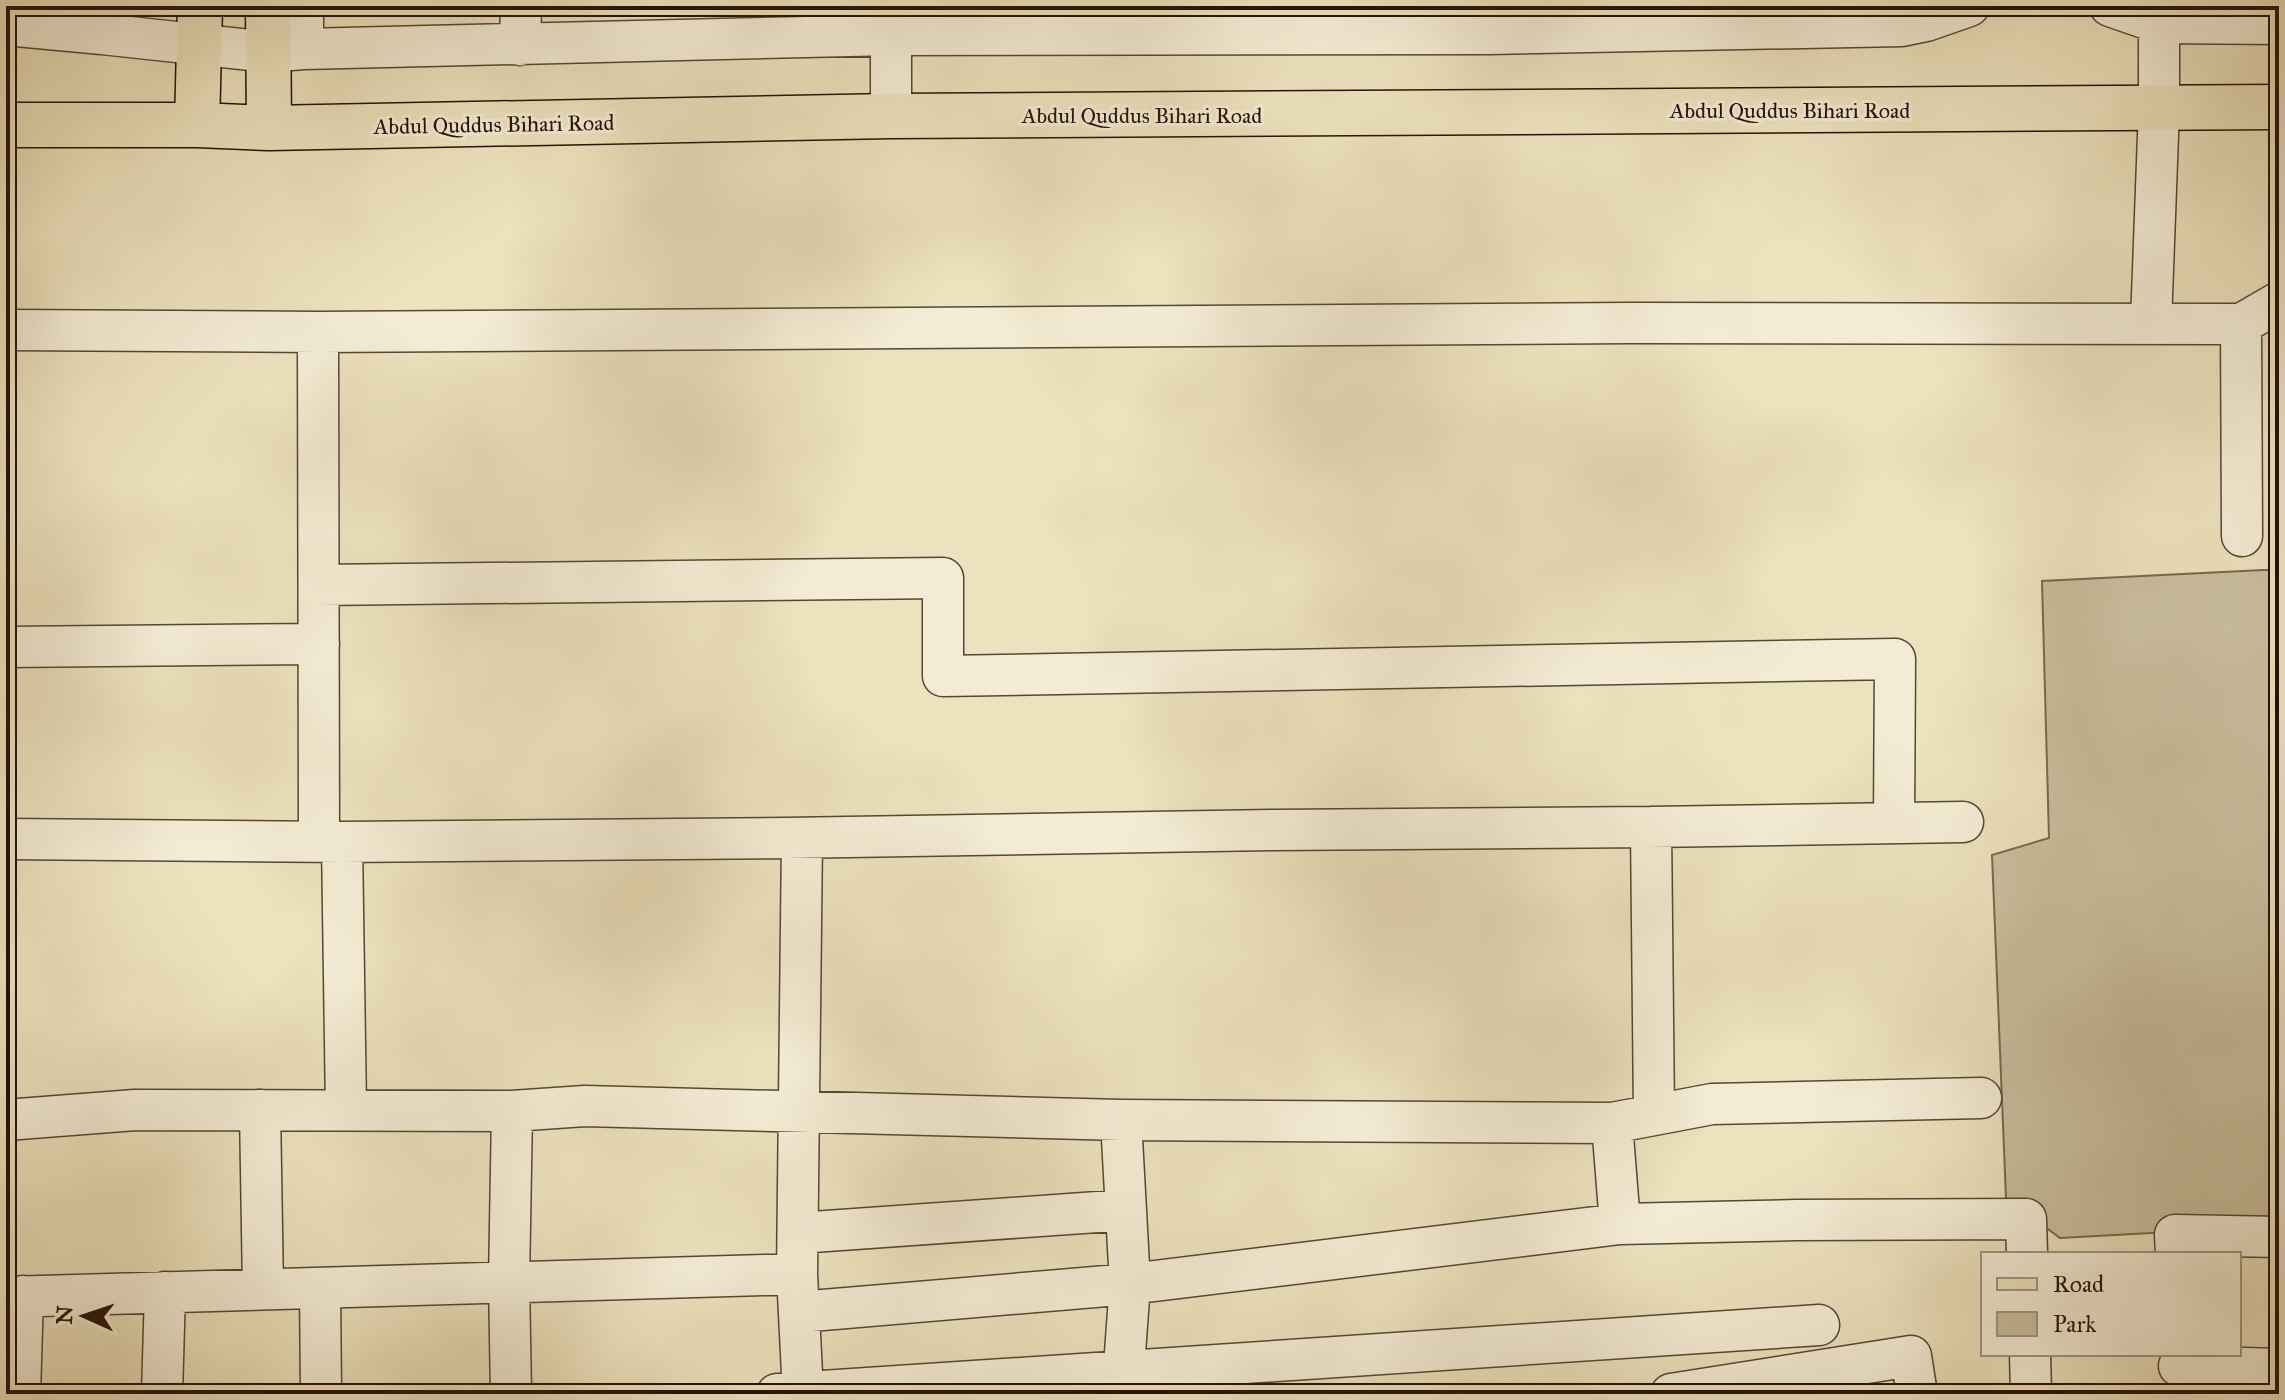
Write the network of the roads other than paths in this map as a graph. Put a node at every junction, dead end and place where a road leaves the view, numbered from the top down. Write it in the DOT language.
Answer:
graph roads {
  1 [pos="268,6"];
  2 [pos="303,6"];
  3 [pos="1969,6"];
  4 [pos="2110,6"];
  5 [pos="2159,15"];
  6 [pos="102,20"];
  7 [pos="1490,20"];
  8 [pos="892,21"];
  9 [pos="2279,24"];
  10 [pos="6,25"];
  11 [pos="200,25"];
  12 [pos="521,25"];
  13 [pos="285,50"];
  14 [pos="2279,107"];
  15 [pos="2159,108"];
  16 [pos="891,116"];
  17 [pos="6,125"];
  18 [pos="197,125"];
  19 [pos="269,128"];
  20 [pos="2279,302"];
  21 [pos="2151,323"];
  22 [pos="2241,324"];
  23 [pos="6,330"];
  24 [pos="318,332"];
  25 [pos="2242,536"];
  26 [pos="319,585"];
  27 [pos="319,644"];
  28 [pos="6,647"];
  29 [pos="1963,822"];
  30 [pos="1894,823"];
  31 [pos="1651,827"];
  32 [pos="802,838"];
  33 [pos="6,839"];
  34 [pos="330,842"];
  35 [pos="1981,1098"];
  36 [pos="260,1110"];
  37 [pos="346,1110"];
  38 [pos="512,1111"];
  39 [pos="799,1111"];
  40 [pos="1654,1115"];
  41 [pos="6,1120"];
  42 [pos="1121,1120"];
  43 [pos="1612,1123"];
  44 [pos="1126,1210"];
  45 [pos="1620,1224"];
  46 [pos="798,1233"];
  47 [pos="2279,1237"];
  48 [pos="2027,1252"];
  49 [pos="2176,1252"];
  50 [pos="509,1282"];
  51 [pos="1130,1284"];
  52 [pos="320,1288"];
  53 [pos="263,1289"];
  54 [pos="165,1292"];
  55 [pos="798,1293"];
  56 [pos="15,1297"];
  57 [pos="1819,1325"];
  58 [pos="2030,1356"];
  59 [pos="2279,1369"];
  60 [pos="2179,1371"];
  61 [pos="1122,1383"];
  62 [pos="794,1393"];
  63 [pos="20,1394"];
  64 [pos="162,1394"];
  65 [pos="321,1394"];
  66 [pos="511,1394"];
  67 [pos="1671,1394"];
  68 [pos="1917,1394"];
  69 [pos="2031,1394"];
  1 -- 13 [label="main road"];
  2 -- 13 [label="street"];
  3 -- 7 [label="street"];
  4 -- 5 [label="street"];
  5 -- 9 [label="street"];
  5 -- 15 [label="street"];
  6 -- 10 [label="street"];
  6 -- 11 [label="street"];
  7 -- 8 [label="street"];
  8 -- 12 [label="street"];
  8 -- 16 [label="street"];
  11 -- 13 [label="street"];
  11 -- 18 [label="main road"];
  12 -- 13 [label="street"];
  13 -- 19 [label="main road"];
  14 -- 15 [label="main road, Abdul Quddus Bihari Road"];
  15 -- 16 [label="main road, Abdul Quddus Bihari Road"];
  15 -- 21 [label="street"];
  16 -- 19 [label="main road, Abdul Quddus Bihari Road"];
  17 -- 18 [label="main road, Abdul Quddus Bihari Road"];
  18 -- 19 [label="main road, Abdul Quddus Bihari Road"];
  20 -- 22 [label="street"];
  21 -- 22 [label="street"];
  21 -- 24 [label="street"];
  22 -- 25 [label="street"];
  23 -- 24 [label="street"];
  24 -- 26 [label="street"];
  26 -- 27 [label="street"];
  26 -- 30 [label="street"];
  27 -- 28 [label="street"];
  27 -- 34 [label="street"];
  29 -- 30 [label="street"];
  30 -- 31 [label="street"];
  31 -- 32 [label="street"];
  31 -- 40 [label="street"];
  32 -- 34 [label="street"];
  32 -- 39 [label="street"];
  33 -- 34 [label="street"];
  34 -- 37 [label="street"];
  35 -- 40 [label="street"];
  36 -- 37 [label="street"];
  36 -- 41 [label="street"];
  36 -- 53 [label="street"];
  37 -- 38 [label="street"];
  38 -- 39 [label="street"];
  38 -- 50 [label="street"];
  39 -- 42 [label="street"];
  39 -- 46 [label="street"];
  40 -- 43 [label="street"];
  42 -- 43 [label="street"];
  42 -- 44 [label="street"];
  43 -- 45 [label="street"];
  44 -- 46 [label="street"];
  44 -- 51 [label="street"];
  45 -- 48 [label="street"];
  45 -- 51 [label="street"];
  46 -- 55 [label="street"];
  47 -- 49 [label="street"];
  50 -- 52 [label="street"];
  50 -- 55 [label="street"];
  50 -- 66 [label="street"];
  51 -- 55 [label="street"];
  51 -- 61 [label="street"];
  52 -- 53 [label="street"];
  52 -- 65 [label="street"];
  53 -- 54 [label="street"];
  54 -- 56 [label="street"];
  54 -- 64 [label="street"];
  55 -- 62 [label="street"];
  56 -- 63 [label="street"];
  57 -- 61 [label="street"];
  58 -- 69 [label="street"];
  59 -- 60 [label="street"];
  61 -- 62 [label="street"];
  67 -- 68 [label="street"];
}
